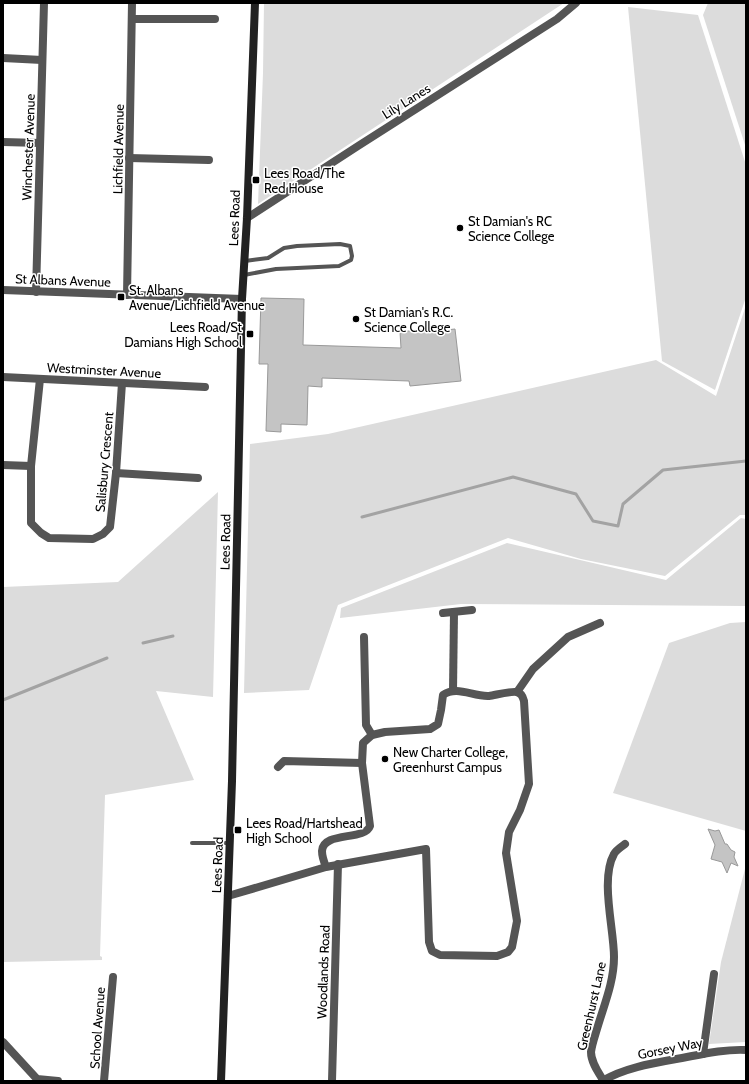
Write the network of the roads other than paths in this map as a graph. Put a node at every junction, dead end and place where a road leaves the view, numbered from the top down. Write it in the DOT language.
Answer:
graph roads {
  1 [pos="44,3"];
  2 [pos="132,3"];
  3 [pos="255,3"];
  4 [pos="576,3"];
  5 [pos="132,19"];
  6 [pos="215,19"];
  7 [pos="3,58"];
  8 [pos="42,60"];
  9 [pos="3,142"];
  10 [pos="40,143"];
  11 [pos="130,158"];
  12 [pos="209,160"];
  13 [pos="247,218"];
  14 [pos="244,261"];
  15 [pos="244,275"];
  16 [pos="3,290"];
  17 [pos="36,292"];
  18 [pos="127,295"];
  19 [pos="242,299"];
  20 [pos="3,377"];
  21 [pos="40,379"];
  22 [pos="122,383"];
  23 [pos="205,387"];
  24 [pos="3,465"];
  25 [pos="31,466"];
  26 [pos="116,473"];
  27 [pos="198,478"];
  28 [pos="472,610"];
  29 [pos="454,612"];
  30 [pos="444,613"];
  31 [pos="600,623"];
  32 [pos="364,637"];
  33 [pos="453,691"];
  34 [pos="517,692"];
  35 [pos="372,735"];
  36 [pos="362,763"];
  37 [pos="278,767"];
  38 [pos="192,843"];
  39 [pos="230,843"];
  40 [pos="625,844"];
  41 [pos="338,864"];
  42 [pos="326,867"];
  43 [pos="228,896"];
  44 [pos="714,974"];
  45 [pos="113,977"];
  46 [pos="3,1042"];
  47 [pos="746,1050"];
  48 [pos="703,1054"];
  49 [pos="602,1080"];
  50 [pos="58,1081"];
  51 [pos="104,1081"];
  52 [pos="222,1081"];
  53 [pos="332,1081"];
  1 -- 8 [label="street, Winchester Avenue"];
  2 -- 5 [label="street, Lichfield Avenue"];
  3 -- 13 [label="main road, Lees Road"];
  4 -- 13 [label="street, Lily Lanes"];
  5 -- 6 [label="street"];
  5 -- 11 [label="street, Lichfield Avenue"];
  7 -- 8 [label="street"];
  8 -- 10 [label="street, Winchester Avenue"];
  9 -- 10 [label="street"];
  10 -- 17 [label="street, Winchester Avenue"];
  11 -- 12 [label="street"];
  11 -- 18 [label="street, Lichfield Avenue"];
  13 -- 14 [label="main road, Lees Road"];
  14 -- 15 [label="main road, Lees Road"];
  14 -- 15 [label="lane"];
  15 -- 19 [label="main road, Lees Road"];
  16 -- 17 [label="street, St Albans Avenue"];
  17 -- 18 [label="street, St Albans Avenue"];
  18 -- 19 [label="street, St Albans Avenue"];
  19 -- 39 [label="main road, Lees Road"];
  20 -- 21 [label="street, Westminster Avenue"];
  21 -- 22 [label="street, Westminster Avenue"];
  21 -- 25 [label="street, Salisbury Crescent"];
  22 -- 23 [label="street, Westminster Avenue"];
  22 -- 26 [label="street, Salisbury Crescent"];
  24 -- 25 [label="street"];
  25 -- 26 [label="street, Salisbury Crescent"];
  26 -- 27 [label="street"];
  28 -- 29 [label="street"];
  29 -- 30 [label="street"];
  29 -- 33 [label="street"];
  31 -- 34 [label="street"];
  32 -- 35 [label="street"];
  33 -- 34 [label="street"];
  33 -- 35 [label="street"];
  34 -- 41 [label="street"];
  35 -- 36 [label="street"];
  36 -- 37 [label="street"];
  36 -- 42 [label="street"];
  38 -- 39 [label="lane"];
  39 -- 43 [label="main road, Lees Road"];
  40 -- 49 [label="street, Greenhurst Lane"];
  41 -- 42 [label="street"];
  41 -- 53 [label="street, Woodlands Road"];
  42 -- 43 [label="street"];
  43 -- 52 [label="main road, Lees Road"];
  44 -- 48 [label="street"];
  45 -- 51 [label="street, School Avenue"];
  46 -- 50 [label="street"];
  47 -- 48 [label="street, Gorsey Way"];
  48 -- 49 [label="street, Gorsey Way"];
}
